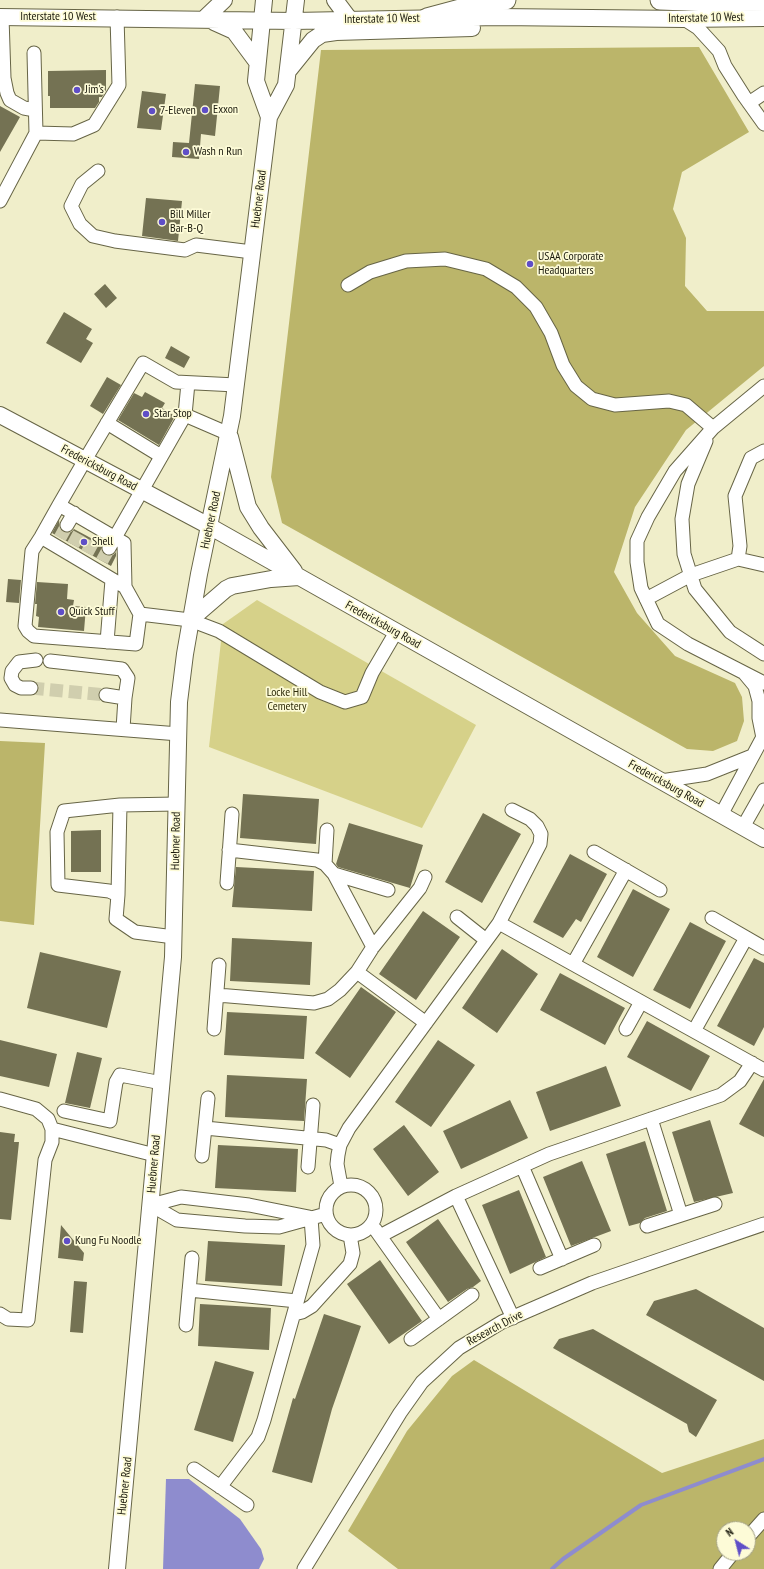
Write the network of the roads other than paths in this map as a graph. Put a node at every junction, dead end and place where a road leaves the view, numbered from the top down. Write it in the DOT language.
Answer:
graph roads {
  1 [pos="224,0"];
  2 [pos="264,0"];
  3 [pos="296,0"];
  4 [pos="336,0"];
  5 [pos="506,0"];
  6 [pos="660,0"];
  7 [pos="764,1"];
  8 [pos="1,17"];
  9 [pos="117,17"];
  10 [pos="498,17"];
  11 [pos="205,18"];
  12 [pos="426,18"];
  13 [pos="764,18"];
  14 [pos="262,19"];
  15 [pos="684,19"];
  16 [pos="350,20"];
  17 [pos="294,21"];
  18 [pos="34,53"];
  19 [pos="257,62"];
  20 [pos="287,72"];
  21 [pos="764,93"];
  22 [pos="749,103"];
  23 [pos="36,110"];
  24 [pos="269,117"];
  25 [pos="764,124"];
  26 [pos="36,133"];
  27 [pos="98,171"];
  28 [pos="0,200"];
  29 [pos="252,252"];
  30 [pos="348,285"];
  31 [pos="188,383"];
  32 [pos="236,385"];
  33 [pos="764,386"];
  34 [pos="0,415"];
  35 [pos="185,415"];
  36 [pos="107,423"];
  37 [pos="714,428"];
  38 [pos="229,434"];
  39 [pos="764,451"];
  40 [pos="161,456"];
  41 [pos="85,460"];
  42 [pos="141,491"];
  43 [pos="59,504"];
  44 [pos="74,513"];
  45 [pos="67,525"];
  46 [pos="209,526"];
  47 [pos="41,537"];
  48 [pos="112,543"];
  49 [pos="738,559"];
  50 [pos="764,565"];
  51 [pos="691,575"];
  52 [pos="299,577"];
  53 [pos="112,580"];
  54 [pos="125,587"];
  55 [pos="646,599"];
  56 [pos="140,614"];
  57 [pos="190,620"];
  58 [pos="396,632"];
  59 [pos="107,642"];
  60 [pos="764,654"];
  61 [pos="36,660"];
  62 [pos="50,661"];
  63 [pos="745,673"];
  64 [pos="764,683"];
  65 [pos="31,688"];
  66 [pos="106,695"];
  67 [pos="125,698"];
  68 [pos="0,720"];
  69 [pos="123,729"];
  70 [pos="179,734"];
  71 [pos="763,737"];
  72 [pos="752,756"];
  73 [pos="661,781"];
  74 [pos="764,790"];
  75 [pos="177,804"];
  76 [pos="120,805"];
  77 [pos="512,810"];
  78 [pos="232,814"];
  79 [pos="721,815"];
  80 [pos="743,827"];
  81 [pos="327,830"];
  82 [pos="764,839"];
  83 [pos="229,850"];
  84 [pos="594,852"];
  85 [pos="330,869"];
  86 [pos="626,870"];
  87 [pos="425,876"];
  88 [pos="227,882"];
  89 [pos="388,890"];
  90 [pos="660,890"];
  91 [pos="118,895"];
  92 [pos="457,917"];
  93 [pos="712,918"];
  94 [pos="499,923"];
  95 [pos="174,937"];
  96 [pos="746,938"];
  97 [pos="486,940"];
  98 [pos="373,947"];
  99 [pos="764,948"];
  100 [pos="573,964"];
  101 [pos="219,965"];
  102 [pos="357,972"];
  103 [pos="217,995"];
  104 [pos="641,1002"];
  105 [pos="426,1023"];
  106 [pos="214,1029"];
  107 [pos="626,1029"];
  108 [pos="694,1031"];
  109 [pos="752,1063"];
  110 [pos="764,1070"];
  111 [pos="162,1083"];
  112 [pos="208,1098"];
  113 [pos="0,1099"];
  114 [pos="313,1105"];
  115 [pos="64,1111"];
  116 [pos="651,1119"];
  117 [pos="205,1128"];
  118 [pos="52,1129"];
  119 [pos="310,1138"];
  120 [pos="340,1145"];
  121 [pos="155,1156"];
  122 [pos="202,1156"];
  123 [pos="522,1166"];
  124 [pos="308,1167"];
  125 [pos="341,1186"];
  126 [pos="456,1196"];
  127 [pos="715,1204"];
  128 [pos="151,1205"];
  129 [pos="255,1207"];
  130 [pos="326,1214"];
  131 [pos="681,1215"];
  132 [pos="311,1218"];
  133 [pos="372,1224"];
  134 [pos="764,1224"];
  135 [pos="253,1226"];
  136 [pos="647,1226"];
  137 [pos="350,1235"];
  138 [pos="380,1236"];
  139 [pos="594,1245"];
  140 [pos="192,1258"];
  141 [pos="562,1259"];
  142 [pos="540,1268"];
  143 [pos="189,1290"];
  144 [pos="472,1296"];
  145 [pos="297,1301"];
  146 [pos="0,1314"];
  147 [pos="294,1314"];
  148 [pos="513,1318"];
  149 [pos="439,1319"];
  150 [pos="186,1325"];
  151 [pos="411,1339"];
  152 [pos="194,1469"];
  153 [pos="220,1487"];
  154 [pos="247,1506"];
  155 [pos="764,1519"];
  156 [pos="756,1528"];
  157 [pos="726,1561"];
  158 [pos="117,1569"];
  159 [pos="304,1569"];
  160 [pos="720,1569"];
  1 -- 11 [label="main road"];
  2 -- 14 [label="main road, Huebner Road"];
  3 -- 17 [label="main road, Huebner Road"];
  4 -- 16 [label="main road"];
  5 -- 12 [label="highway"];
  6 -- 7 [label="highway"];
  8 -- 9 [label="main road, Interstate 10 West"];
  8 -- 23 [label="street"];
  9 -- 11 [label="main road, Interstate 10 West"];
  9 -- 26 [label="street"];
  10 -- 12 [label="main road, Interstate 10 West"];
  10 -- 15 [label="main road, Interstate 10 West"];
  10 -- 20 [label="main road"];
  11 -- 14 [label="main road, Interstate 10 West"];
  11 -- 19 [label="main road"];
  12 -- 16 [label="main road, Interstate 10 West"];
  13 -- 15 [label="main road, Interstate 10 West"];
  14 -- 17 [label="main road, Interstate 10 West"];
  14 -- 19 [label="main road, Huebner Road"];
  15 -- 22 [label="street"];
  16 -- 17 [label="main road, Interstate 10 West"];
  17 -- 20 [label="main road, Huebner Road"];
  18 -- 23 [label="street"];
  19 -- 24 [label="main road, Huebner Road"];
  20 -- 24 [label="main road, Huebner Road"];
  21 -- 22 [label="street"];
  22 -- 25 [label="street"];
  23 -- 26 [label="street"];
  24 -- 29 [label="main road, Huebner Road"];
  26 -- 28 [label="street"];
  27 -- 29 [label="street"];
  29 -- 32 [label="main road, Huebner Road"];
  30 -- 37 [label="street"];
  31 -- 32 [label="street"];
  31 -- 35 [label="street"];
  31 -- 36 [label="street"];
  32 -- 38 [label="main road, Huebner Road"];
  33 -- 37 [label="street"];
  34 -- 41 [label="main road, Fredericksburg Road"];
  35 -- 38 [label="street"];
  35 -- 40 [label="street"];
  36 -- 40 [label="street"];
  36 -- 41 [label="street"];
  37 -- 51 [label="street"];
  37 -- 55 [label="street"];
  38 -- 46 [label="main road, Huebner Road"];
  38 -- 52 [label="main road"];
  39 -- 49 [label="street"];
  40 -- 42 [label="street"];
  41 -- 42 [label="main road, Fredericksburg Road"];
  41 -- 43 [label="street"];
  42 -- 46 [label="main road, Fredericksburg Road"];
  42 -- 48 [label="street"];
  43 -- 44 [label="street"];
  43 -- 47 [label="street"];
  44 -- 45 [label="street"];
  44 -- 48 [label="street"];
  46 -- 52 [label="main road, Fredericksburg Road"];
  46 -- 57 [label="main road, Huebner Road"];
  47 -- 53 [label="street"];
  47 -- 59 [label="street"];
  48 -- 54 [label="street"];
  49 -- 50 [label="street"];
  49 -- 51 [label="street"];
  51 -- 55 [label="street"];
  51 -- 60 [label="street"];
  52 -- 57 [label="main road"];
  52 -- 58 [label="main road, Fredericksburg Road"];
  53 -- 54 [label="street"];
  53 -- 59 [label="street"];
  54 -- 56 [label="street"];
  55 -- 63 [label="street"];
  56 -- 57 [label="street"];
  56 -- 59 [label="street"];
  57 -- 58 [label="street"];
  57 -- 70 [label="main road, Huebner Road"];
  58 -- 73 [label="main road, Fredericksburg Road"];
  61 -- 65 [label="street"];
  62 -- 67 [label="street"];
  63 -- 64 [label="street"];
  63 -- 71 [label="street"];
  66 -- 67 [label="street"];
  67 -- 69 [label="street"];
  68 -- 69 [label="street"];
  69 -- 70 [label="street"];
  70 -- 75 [label="main road, Huebner Road"];
  71 -- 72 [label="street"];
  72 -- 73 [label="street"];
  72 -- 79 [label="street"];
  73 -- 79 [label="main road, Fredericksburg Road"];
  74 -- 80 [label="street"];
  75 -- 76 [label="street"];
  75 -- 95 [label="main road, Huebner Road"];
  76 -- 91 [label="street"];
  76 -- 91 [label="street"];
  77 -- 94 [label="street"];
  78 -- 83 [label="street"];
  79 -- 80 [label="main road, Fredericksburg Road"];
  80 -- 82 [label="main road, Fredericksburg Road"];
  81 -- 85 [label="street"];
  83 -- 85 [label="street"];
  83 -- 88 [label="street"];
  84 -- 86 [label="street"];
  85 -- 89 [label="street"];
  85 -- 98 [label="street"];
  86 -- 90 [label="street"];
  86 -- 100 [label="street"];
  87 -- 98 [label="street"];
  91 -- 95 [label="street"];
  92 -- 97 [label="street"];
  93 -- 96 [label="street"];
  94 -- 97 [label="street"];
  94 -- 100 [label="street"];
  95 -- 111 [label="main road, Huebner Road"];
  96 -- 99 [label="street"];
  96 -- 108 [label="street"];
  97 -- 105 [label="street"];
  98 -- 102 [label="street"];
  100 -- 104 [label="street"];
  101 -- 103 [label="street"];
  102 -- 103 [label="street"];
  102 -- 105 [label="street"];
  103 -- 106 [label="street"];
  104 -- 107 [label="street"];
  104 -- 108 [label="street"];
  105 -- 120 [label="street"];
  108 -- 109 [label="street"];
  109 -- 110 [label="street"];
  109 -- 116 [label="street"];
  111 -- 115 [label="street"];
  111 -- 121 [label="main road, Huebner Road"];
  112 -- 117 [label="street"];
  113 -- 118 [label="street"];
  114 -- 119 [label="street"];
  116 -- 123 [label="street"];
  116 -- 131 [label="street"];
  117 -- 119 [label="street"];
  117 -- 122 [label="street"];
  118 -- 121 [label="street"];
  118 -- 146 [label="street"];
  119 -- 120 [label="street"];
  119 -- 124 [label="street"];
  120 -- 125 [label="street"];
  121 -- 128 [label="main road, Huebner Road"];
  123 -- 126 [label="street"];
  123 -- 141 [label="street"];
  125 -- 130 [label="street"];
  125 -- 133 [label="street"];
  126 -- 138 [label="street"];
  126 -- 148 [label="street"];
  127 -- 131 [label="street"];
  128 -- 129 [label="street"];
  128 -- 135 [label="street"];
  128 -- 158 [label="main road, Huebner Road"];
  129 -- 132 [label="street"];
  129 -- 135 [label="street"];
  130 -- 132 [label="street"];
  130 -- 137 [label="street"];
  131 -- 136 [label="street"];
  132 -- 135 [label="street"];
  132 -- 145 [label="street"];
  133 -- 137 [label="street"];
  133 -- 138 [label="street"];
  134 -- 148 [label="street, Research Drive"];
  137 -- 147 [label="street"];
  138 -- 149 [label="street"];
  139 -- 141 [label="street"];
  140 -- 143 [label="street"];
  141 -- 142 [label="street"];
  143 -- 145 [label="street"];
  143 -- 150 [label="street"];
  144 -- 149 [label="street"];
  145 -- 147 [label="street"];
  147 -- 153 [label="street"];
  148 -- 159 [label="street, Research Drive"];
  149 -- 151 [label="street"];
  152 -- 153 [label="street"];
  153 -- 154 [label="street"];
  155 -- 156 [label="street"];
  157 -- 160 [label="street"];
}
